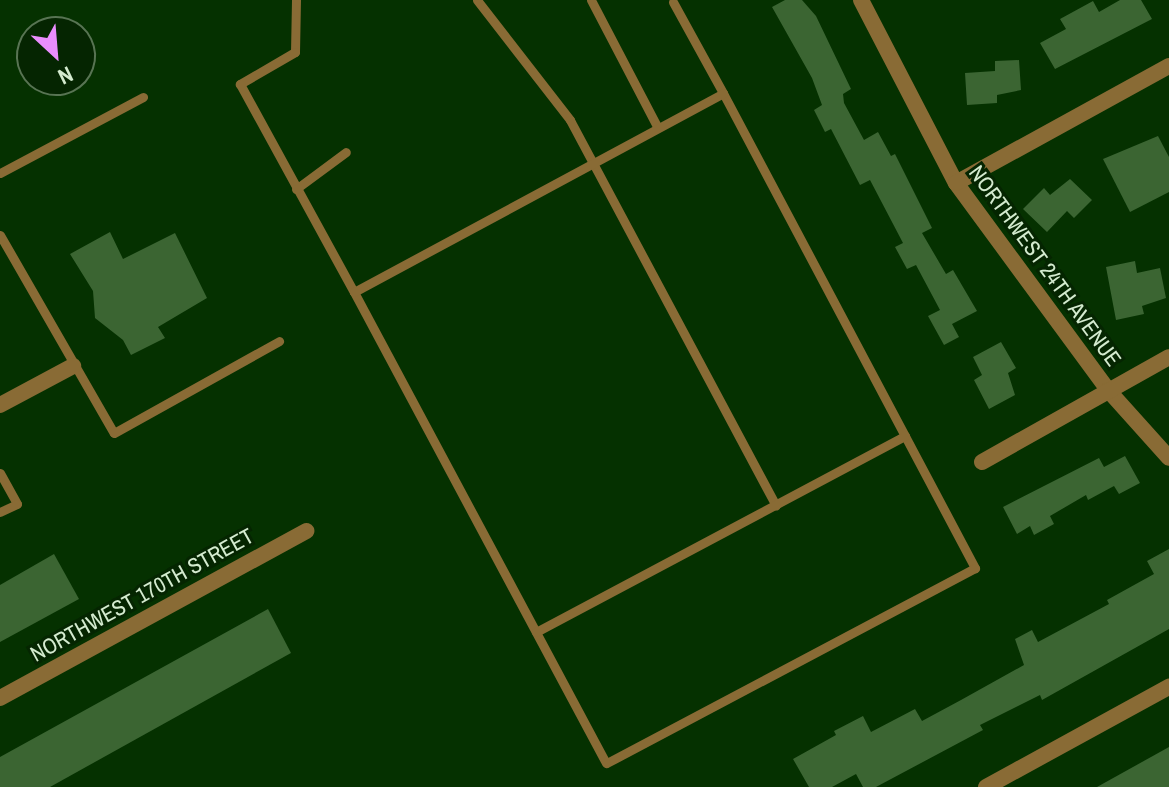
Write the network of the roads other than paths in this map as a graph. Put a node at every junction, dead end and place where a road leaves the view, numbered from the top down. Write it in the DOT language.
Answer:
graph roads {
  1 [pos="296,0"];
  2 [pos="477,0"];
  3 [pos="591,0"];
  4 [pos="861,0"];
  5 [pos="673,2"];
  6 [pos="1169,66"];
  7 [pos="723,93"];
  8 [pos="143,97"];
  9 [pos="658,128"];
  10 [pos="346,152"];
  11 [pos="594,163"];
  12 [pos="0,173"];
  13 [pos="956,183"];
  14 [pos="296,189"];
  15 [pos="0,235"];
  16 [pos="354,292"];
  17 [pos="279,341"];
  18 [pos="1169,357"];
  19 [pos="73,366"];
  20 [pos="1108,390"];
  21 [pos="0,405"];
  22 [pos="905,436"];
  23 [pos="1169,458"];
  24 [pos="982,462"];
  25 [pos="0,473"];
  26 [pos="776,505"];
  27 [pos="0,512"];
  28 [pos="306,531"];
  29 [pos="536,632"];
  30 [pos="1169,687"];
  31 [pos="0,698"];
  32 [pos="986,787"];
  1 -- 14 [label="lane"];
  2 -- 11 [label="lane"];
  3 -- 9 [label="lane"];
  4 -- 13 [label="street, NORTHWEST 24TH AVENUE"];
  5 -- 7 [label="lane"];
  6 -- 13 [label="street"];
  7 -- 9 [label="lane"];
  7 -- 22 [label="lane"];
  8 -- 12 [label="lane"];
  9 -- 11 [label="lane"];
  10 -- 14 [label="lane"];
  11 -- 16 [label="lane"];
  11 -- 26 [label="lane"];
  13 -- 20 [label="street, NORTHWEST 24TH AVENUE"];
  14 -- 16 [label="lane"];
  15 -- 19 [label="lane"];
  16 -- 29 [label="lane"];
  17 -- 19 [label="lane"];
  18 -- 20 [label="street"];
  19 -- 21 [label="street"];
  20 -- 23 [label="street, NORTHWEST 24TH AVENUE"];
  20 -- 24 [label="street"];
  22 -- 26 [label="lane"];
  22 -- 29 [label="lane"];
  25 -- 27 [label="lane"];
  26 -- 29 [label="lane"];
  28 -- 31 [label="street, NORTHWEST 170TH STREET"];
  30 -- 32 [label="street"];
}
